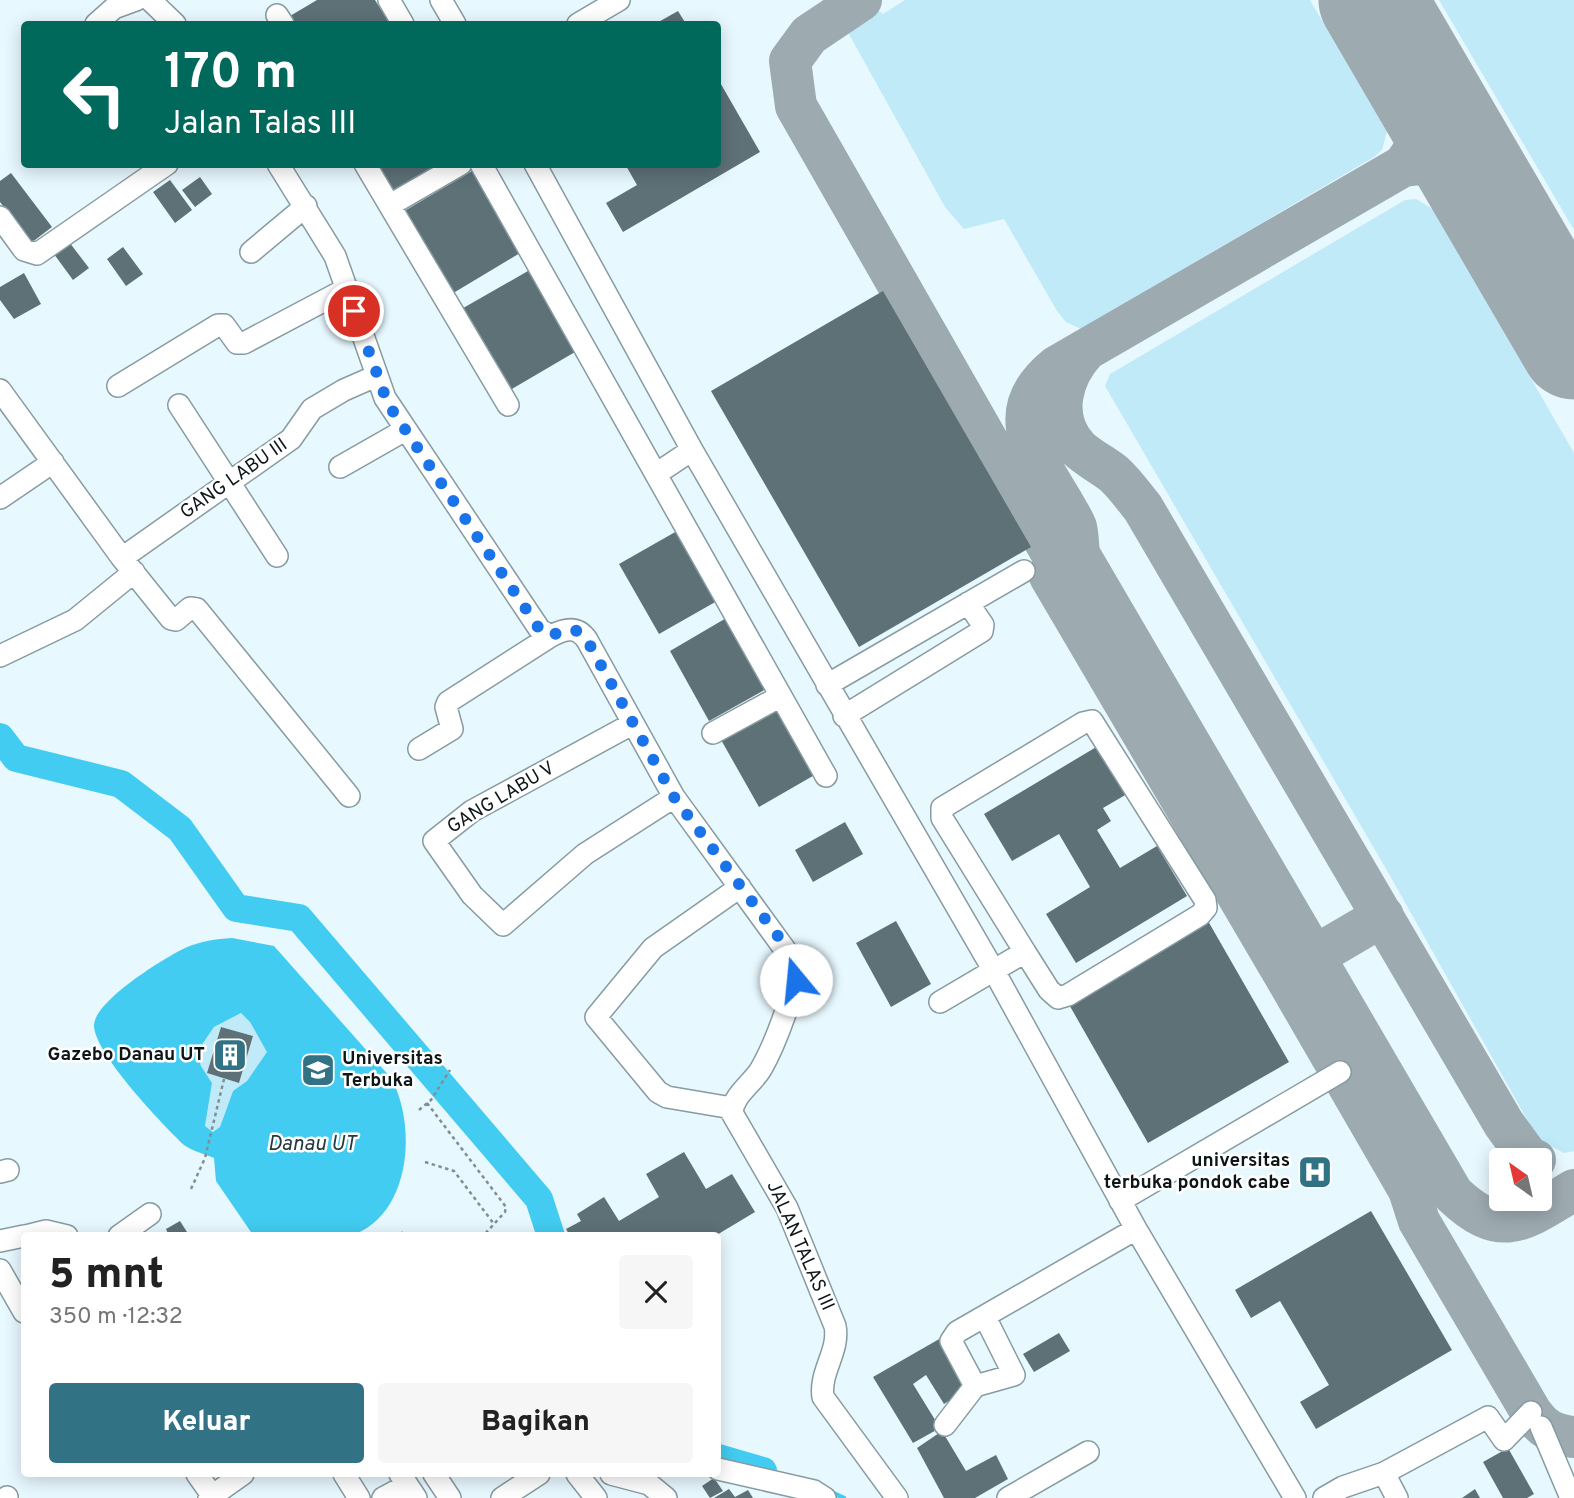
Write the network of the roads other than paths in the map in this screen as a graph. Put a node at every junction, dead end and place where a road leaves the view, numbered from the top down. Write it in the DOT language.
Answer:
graph roads {
  1 [pos="136,0"];
  2 [pos="150,0"];
  3 [pos="389,0"];
  4 [pos="440,0"];
  5 [pos="619,0"];
  6 [pos="99,21"];
  7 [pos="172,21"];
  8 [pos="401,21"];
  9 [pos="452,21"];
  10 [pos="583,21"];
  11 [pos="161,168"];
  12 [pos="281,168"];
  13 [pos="367,168"];
  14 [pos="454,168"];
  15 [pos="483,168"];
  16 [pos="536,168"];
  17 [pos="390,205"];
  18 [pos="306,206"];
  19 [pos="0,217"];
  20 [pos="251,252"];
  21 [pos="346,289"];
  22 [pos="376,376"];
  23 [pos="118,386"];
  24 [pos="0,390"];
  25 [pos="179,405"];
  26 [pos="508,405"];
  27 [pos="405,430"];
  28 [pos="692,450"];
  29 [pos="53,463"];
  30 [pos="340,467"];
  31 [pos="656,474"];
  32 [pos="230,481"];
  33 [pos="0,498"];
  34 [pos="277,556"];
  35 [pos="128,565"];
  36 [pos="1024,571"];
  37 [pos="968,603"];
  38 [pos="551,636"];
  39 [pos="0,656"];
  40 [pos="827,685"];
  41 [pos="781,696"];
  42 [pos="844,716"];
  43 [pos="632,724"];
  44 [pos="713,733"];
  45 [pos="419,749"];
  46 [pos="826,776"];
  47 [pos="349,796"];
  48 [pos="674,797"];
  49 [pos="740,887"];
  50 [pos="1025,952"];
  51 [pos="995,971"];
  52 [pos="940,1002"];
  53 [pos="1340,1072"];
  54 [pos="732,1108"];
  55 [pos="1120,1201"];
  56 [pos="150,1214"];
  57 [pos="1136,1229"];
  58 [pos="125,1232"];
  59 [pos="21,1237"];
  60 [pos="0,1241"];
  61 [pos="0,1270"];
  62 [pos="21,1307"];
  63 [pos="985,1317"];
  64 [pos="975,1386"];
  65 [pos="945,1425"];
  66 [pos="1088,1452"];
  67 [pos="1567,1467"];
  68 [pos="721,1470"];
  69 [pos="1384,1473"];
  70 [pos="199,1477"];
  71 [pos="239,1477"];
  72 [pos="346,1477"];
  73 [pos="436,1477"];
  74 [pos="534,1477"];
  75 [pos="579,1477"];
  76 [pos="623,1477"];
  77 [pos="408,1486"];
  78 [pos="663,1487"];
  79 [pos="212,1497"];
  80 [pos="359,1498"];
  81 [pos="383,1498"];
  82 [pos="450,1498"];
  83 [pos="502,1498"];
  84 [pos="596,1498"];
  85 [pos="825,1498"];
  86 [pos="897,1498"];
  87 [pos="1007,1498"];
  88 [pos="1295,1498"];
  89 [pos="1324,1498"];
  90 [pos="1397,1498"];
  91 [pos="1571,1498"];
  1 -- 6 [label="street"];
  2 -- 7 [label="street"];
  3 -- 8 [label="street"];
  4 -- 9 [label="street"];
  5 -- 10 [label="street"];
  11 -- 19 [label="street"];
  12 -- 18 [label="street"];
  13 -- 17 [label="street"];
  14 -- 17 [label="street"];
  15 -- 31 [label="street"];
  16 -- 28 [label="street"];
  17 -- 26 [label="street"];
  18 -- 20 [label="street"];
  18 -- 21 [label="street"];
  21 -- 22 [label="street"];
  21 -- 23 [label="street"];
  22 -- 27 [label="street"];
  22 -- 32 [label="street, GANG LABU III"];
  24 -- 29 [label="street"];
  25 -- 32 [label="street"];
  27 -- 30 [label="street"];
  27 -- 38 [label="street"];
  28 -- 31 [label="street"];
  28 -- 40 [label="street"];
  29 -- 33 [label="street"];
  29 -- 35 [label="street"];
  31 -- 41 [label="street"];
  32 -- 34 [label="street"];
  32 -- 35 [label="street, GANG LABU III"];
  35 -- 39 [label="street, GANG LABU III"];
  35 -- 47 [label="street"];
  36 -- 37 [label="street"];
  37 -- 40 [label="street"];
  37 -- 42 [label="street"];
  38 -- 43 [label="street"];
  38 -- 45 [label="street"];
  40 -- 42 [label="street"];
  41 -- 44 [label="street"];
  41 -- 46 [label="street"];
  42 -- 51 [label="street"];
  43 -- 48 [label="street"];
  43 -- 48 [label="street, GANG LABU V"];
  48 -- 49 [label="street"];
  49 -- 54 [label="street"];
  49 -- 54 [label="street"];
  50 -- 50 [label="street"];
  50 -- 51 [label="street"];
  51 -- 52 [label="street"];
  51 -- 55 [label="street"];
  53 -- 55 [label="street"];
  54 -- 86 [label="street, JALAN TALAS III"];
  55 -- 57 [label="street"];
  56 -- 58 [label="street"];
  57 -- 63 [label="street"];
  57 -- 88 [label="street"];
  59 -- 60 [label="street"];
  61 -- 62 [label="street"];
  63 -- 64 [label="street"];
  63 -- 64 [label="street"];
  64 -- 65 [label="street"];
  66 -- 87 [label="street"];
  67 -- 69 [label="street"];
  67 -- 91 [label="street"];
  68 -- 85 [label="street"];
  69 -- 89 [label="street"];
  69 -- 90 [label="street"];
  70 -- 79 [label="street"];
  71 -- 79 [label="street"];
  72 -- 80 [label="street"];
  73 -- 82 [label="street"];
  74 -- 83 [label="street"];
  75 -- 84 [label="street"];
  76 -- 78 [label="street"];
  77 -- 81 [label="street"];
}
